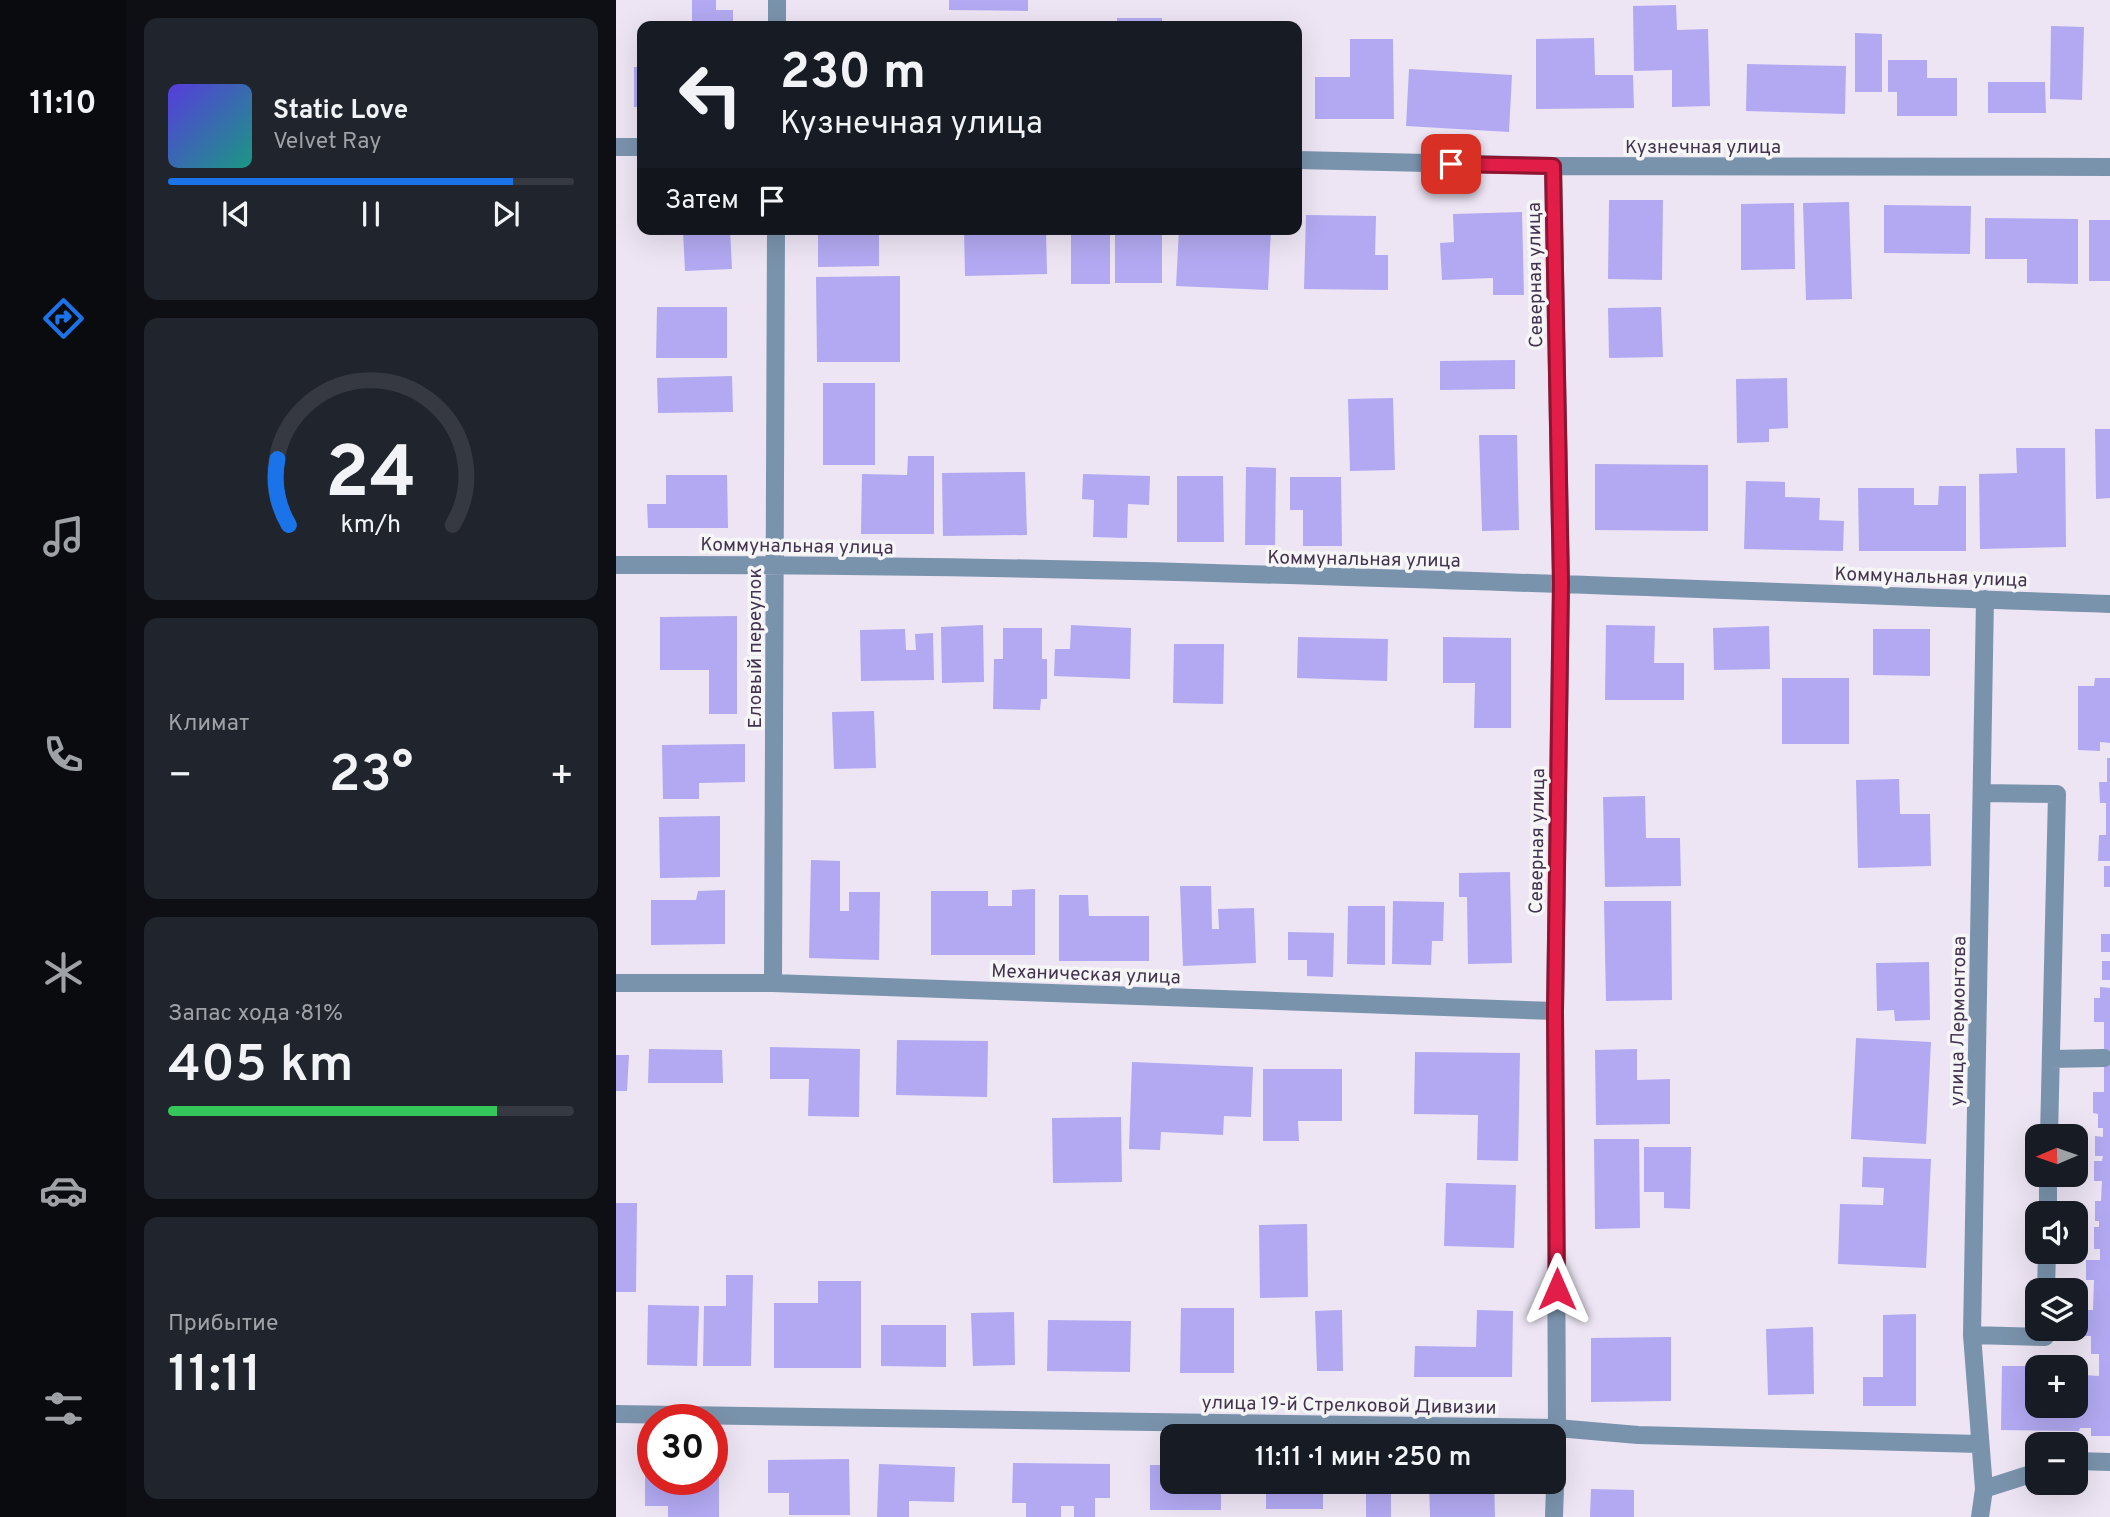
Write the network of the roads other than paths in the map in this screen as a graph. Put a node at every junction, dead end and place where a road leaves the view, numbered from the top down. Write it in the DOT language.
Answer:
graph roads {
  1 [pos="777,0"];
  2 [pos="777,21"];
  3 [pos="616,147"];
  4 [pos="637,147"];
  5 [pos="1302,160"];
  6 [pos="1553,166"];
  7 [pos="2110,167"];
  8 [pos="776,235"];
  9 [pos="616,565"];
  10 [pos="775,565"];
  11 [pos="1561,583"];
  12 [pos="1985,599"];
  13 [pos="2110,604"];
  14 [pos="1983,793"];
  15 [pos="616,983"];
  16 [pos="773,983"];
  17 [pos="1555,1011"];
  18 [pos="2104,1058"];
  19 [pos="2051,1059"];
  20 [pos="2049,1124"];
  21 [pos="1972,1335"];
  22 [pos="2025,1336"];
  23 [pos="616,1414"];
  24 [pos="1288,1424"];
  25 [pos="1557,1424"];
  26 [pos="1566,1429"];
  27 [pos="1979,1444"];
  28 [pos="2088,1461"];
  29 [pos="2110,1462"];
  30 [pos="2025,1476"];
  31 [pos="1984,1489"];
  32 [pos="1555,1494"];
  33 [pos="1554,1517"];
  34 [pos="1980,1517"];
  1 -- 2 [label="street"];
  3 -- 4 [label="street"];
  5 -- 6 [label="street, Кузнечная улица"];
  6 -- 7 [label="street, Кузнечная улица"];
  6 -- 11 [label="street, Северная улица"];
  8 -- 10 [label="street, Еловый переулок"];
  9 -- 10 [label="street, Коммунальная улица"];
  10 -- 11 [label="street, Коммунальная улица"];
  10 -- 16 [label="street, Еловый переулок"];
  11 -- 12 [label="street, Коммунальная улица"];
  11 -- 17 [label="street, Северная улица"];
  12 -- 13 [label="street, Коммунальная улица"];
  12 -- 14 [label="street, улица Лермонтова"];
  14 -- 19 [label="street"];
  14 -- 21 [label="street, улица Лермонтова"];
  15 -- 16 [label="street, Механическая улица"];
  16 -- 17 [label="street, Механическая улица"];
  17 -- 25 [label="street, Северная улица"];
  18 -- 19 [label="street"];
  19 -- 20 [label="street"];
  21 -- 22 [label="street"];
  21 -- 27 [label="street, улица Лермонтова"];
  23 -- 24 [label="street, улица 19-й Стрелковой Дивизии"];
  26 -- 27 [label="street, улица 19-й Стрелковой Дивизии"];
  27 -- 31 [label="street"];
  28 -- 29 [label="street"];
  30 -- 31 [label="street"];
  31 -- 34 [label="street"];
  32 -- 33 [label="street, Северная улица"];
}
